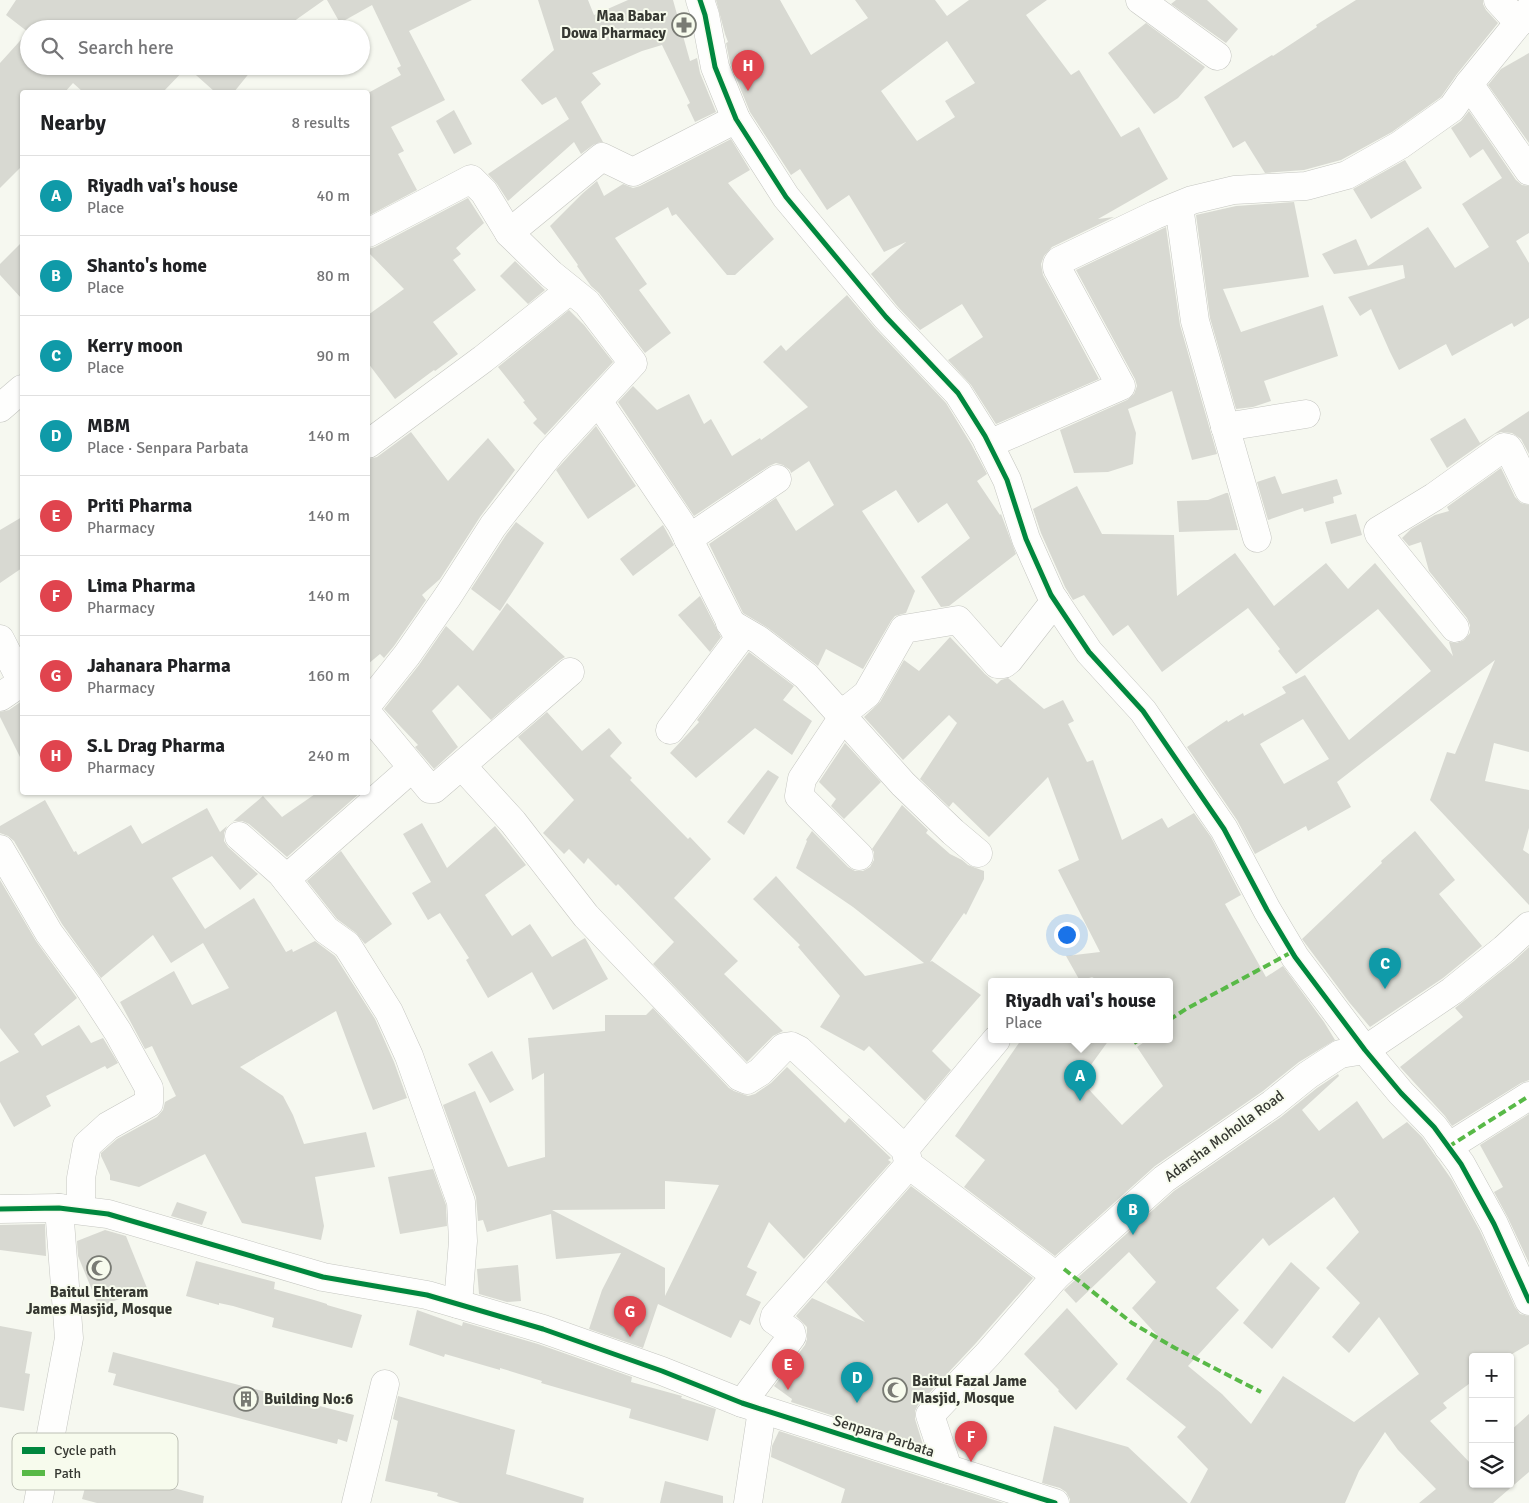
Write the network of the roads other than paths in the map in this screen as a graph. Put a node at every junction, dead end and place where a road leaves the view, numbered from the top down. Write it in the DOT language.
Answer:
graph roads {
  1 [pos="700,0"];
  2 [pos="1140,0"];
  3 [pos="1498,0"];
  4 [pos="1524,17"];
  5 [pos="1217,56"];
  6 [pos="1469,84"];
  7 [pos="736,119"];
  8 [pos="1529,171"];
  9 [pos="1179,206"];
  10 [pos="370,232"];
  11 [pos="509,233"];
  12 [pos="570,290"];
  13 [pos="20,391"];
  14 [pos="598,401"];
  15 [pos="0,408"];
  16 [pos="1306,414"];
  17 [pos="1225,427"];
  18 [pos="370,443"];
  19 [pos="989,444"];
  20 [pos="777,479"];
  21 [pos="1529,490"];
  22 [pos="1257,538"];
  23 [pos="688,539"];
  24 [pos="1055,601"];
  25 [pos="730,623"];
  26 [pos="1455,628"];
  27 [pos="0,639"];
  28 [pos="570,672"];
  29 [pos="20,678"];
  30 [pos="20,683"];
  31 [pos="0,697"];
  32 [pos="370,701"];
  33 [pos="841,715"];
  34 [pos="370,716"];
  35 [pos="670,730"];
  36 [pos="462,766"];
  37 [pos="412,768"];
  38 [pos="239,836"];
  39 [pos="0,849"];
  40 [pos="978,854"];
  41 [pos="859,856"];
  42 [pos="286,879"];
  43 [pos="1529,926"];
  44 [pos="994,1043"];
  45 [pos="1365,1050"];
  46 [pos="1529,1096"];
  47 [pos="1448,1147"];
  48 [pos="907,1157"];
  49 [pos="0,1209"];
  50 [pos="70,1209"];
  51 [pos="1056,1276"];
  52 [pos="1529,1301"];
  53 [pos="458,1304"];
  54 [pos="385,1384"];
  55 [pos="752,1407"];
  56 [pos="51,1433"];
  57 [pos="948,1469"];
  58 [pos="40,1490"];
  59 [pos="38,1503"];
  60 [pos="356,1503"];
  61 [pos="748,1503"];
  62 [pos="1055,1503"];
  1 -- 7 [label="street"];
  2 -- 5 [label="street"];
  3 -- 4 [label="street"];
  4 -- 6 [label="street"];
  6 -- 8 [label="street"];
  6 -- 9 [label="street"];
  7 -- 11 [label="street"];
  7 -- 19 [label="street"];
  9 -- 17 [label="street"];
  9 -- 19 [label="street"];
  10 -- 11 [label="street"];
  11 -- 12 [label="street"];
  12 -- 14 [label="street"];
  12 -- 18 [label="street"];
  13 -- 15 [label="street"];
  14 -- 23 [label="street"];
  14 -- 32 [label="street"];
  16 -- 17 [label="street"];
  17 -- 22 [label="street"];
  19 -- 24 [label="street"];
  20 -- 23 [label="street"];
  21 -- 26 [label="street"];
  23 -- 25 [label="street"];
  24 -- 33 [label="street"];
  24 -- 45 [label="street"];
  25 -- 33 [label="street"];
  25 -- 35 [label="street"];
  27 -- 29 [label="street"];
  28 -- 36 [label="street"];
  30 -- 31 [label="street"];
  33 -- 40 [label="street"];
  33 -- 41 [label="street"];
  34 -- 37 [label="street"];
  36 -- 37 [label="street"];
  36 -- 48 [label="street"];
  37 -- 42 [label="street"];
  38 -- 42 [label="street"];
  39 -- 50 [label="street"];
  42 -- 53 [label="street"];
  43 -- 45 [label="street, Adarsha Moholla Road"];
  44 -- 48 [label="street"];
  45 -- 47 [label="street"];
  45 -- 51 [label="street, Adarsha Moholla Road"];
  46 -- 47 [label="street"];
  47 -- 52 [label="street"];
  48 -- 51 [label="street"];
  48 -- 55 [label="street"];
  49 -- 50 [label="street, Senpara Parbata"];
  50 -- 53 [label="street, Senpara Parbata"];
  50 -- 56 [label="street"];
  51 -- 57 [label="street, Adarsha Moholla Road"];
  53 -- 55 [label="street, Senpara Parbata"];
  54 -- 60 [label="street"];
  55 -- 57 [label="street, Senpara Parbata"];
  55 -- 61 [label="street"];
  57 -- 62 [label="street, Senpara Parbata"];
  58 -- 59 [label="street"];
}
